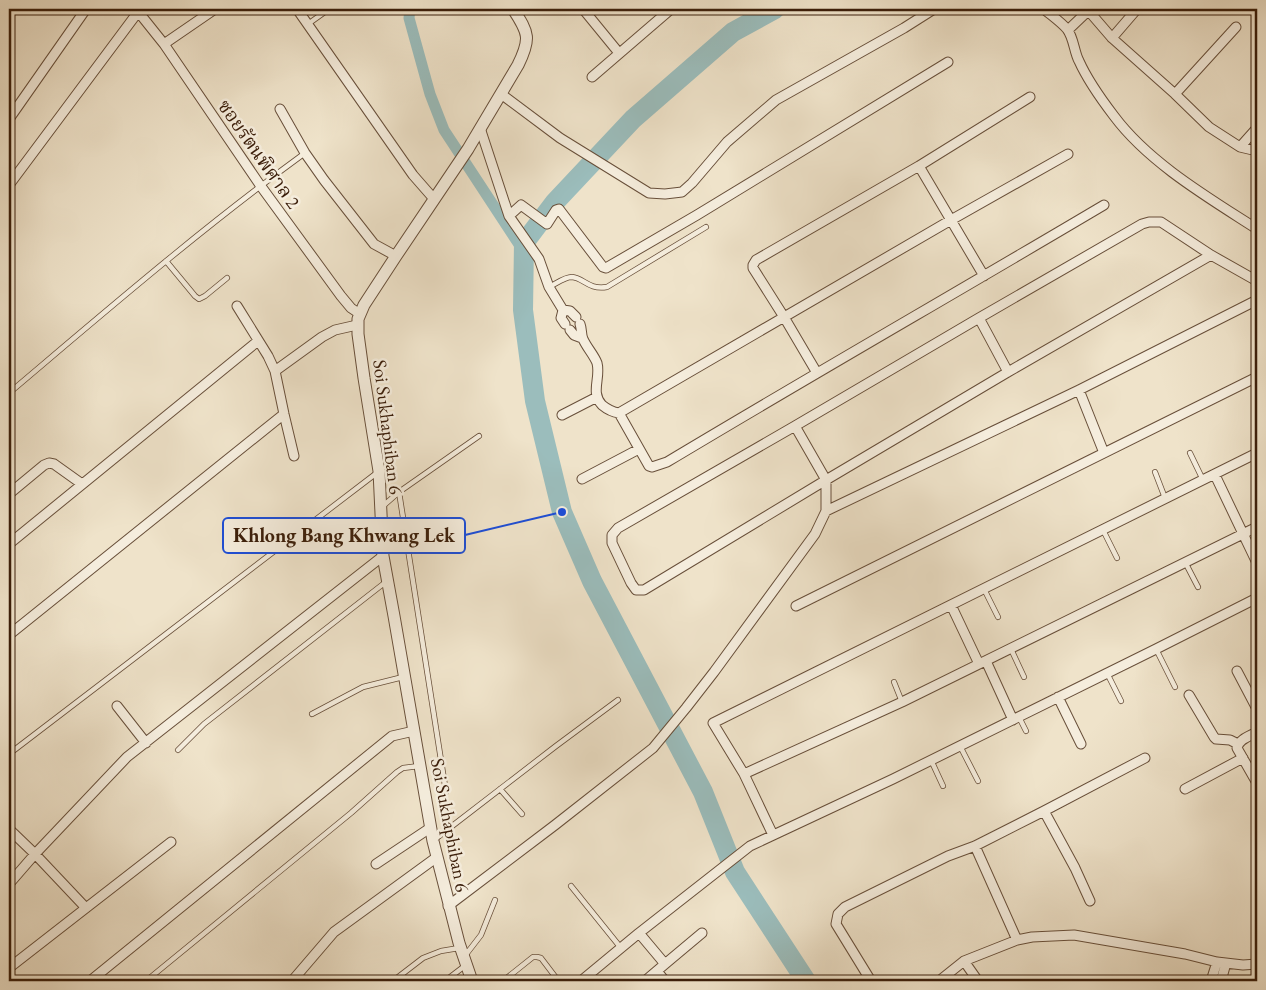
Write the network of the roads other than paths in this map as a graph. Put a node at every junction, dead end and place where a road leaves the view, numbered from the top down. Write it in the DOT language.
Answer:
graph roads {
  1 [pos="86,9"];
  2 [pos="215,9"];
  3 [pos="297,9"];
  4 [pos="329,9"];
  5 [pos="513,9"];
  6 [pos="583,9"];
  7 [pos="671,9"];
  8 [pos="934,9"];
  9 [pos="1044,9"];
  10 [pos="1137,9"];
  11 [pos="137,10"];
  12 [pos="1088,10"];
  13 [pos="308,24"];
  14 [pos="1236,27"];
  15 [pos="1068,30"];
  16 [pos="1112,38"];
  17 [pos="164,44"];
  18 [pos="619,53"];
  19 [pos="948,62"];
  20 [pos="592,77"];
  21 [pos="501,94"];
  22 [pos="1175,94"];
  23 [pos="1030,97"];
  24 [pos="280,109"];
  25 [pos="9,119"];
  26 [pos="1257,128"];
  27 [pos="478,131"];
  28 [pos="1240,147"];
  29 [pos="1257,151"];
  30 [pos="305,153"];
  31 [pos="1068,154"];
  32 [pos="919,166"];
  33 [pos="9,185"];
  34 [pos="260,186"];
  35 [pos="434,199"];
  36 [pos="1104,204"];
  37 [pos="509,216"];
  38 [pos="951,220"];
  39 [pos="706,227"];
  40 [pos="1257,230"];
  41 [pos="1210,255"];
  42 [pos="396,256"];
  43 [pos="166,261"];
  44 [pos="984,276"];
  45 [pos="227,278"];
  46 [pos="1257,281"];
  47 [pos="549,287"];
  48 [pos="1257,300"];
  49 [pos="237,306"];
  50 [pos="563,310"];
  51 [pos="784,317"];
  52 [pos="978,318"];
  53 [pos="359,319"];
  54 [pos="582,338"];
  55 [pos="258,341"];
  56 [pos="275,371"];
  57 [pos="1008,372"];
  58 [pos="817,373"];
  59 [pos="1257,378"];
  60 [pos="1079,390"];
  61 [pos="9,393"];
  62 [pos="597,397"];
  63 [pos="619,413"];
  64 [pos="284,414"];
  65 [pos="562,415"];
  66 [pos="796,426"];
  67 [pos="480,436"];
  68 [pos="639,448"];
  69 [pos="1104,453"];
  70 [pos="1190,453"];
  71 [pos="1257,454"];
  72 [pos="294,456"];
  73 [pos="379,471"];
  74 [pos="1155,472"];
  75 [pos="1215,475"];
  76 [pos="582,479"];
  77 [pos="826,480"];
  78 [pos="1204,481"];
  79 [pos="82,484"];
  80 [pos="399,492"];
  81 [pos="9,494"];
  82 [pos="1166,500"];
  83 [pos="380,509"];
  84 [pos="826,511"];
  85 [pos="1257,526"];
  86 [pos="1103,530"];
  87 [pos="1244,534"];
  88 [pos="9,544"];
  89 [pos="383,556"];
  90 [pos="1116,558"];
  91 [pos="1185,562"];
  92 [pos="1257,563"];
  93 [pos="388,581"];
  94 [pos="1198,587"];
  95 [pos="984,589"];
  96 [pos="1256,602"];
  97 [pos="951,605"];
  98 [pos="796,606"];
  99 [pos="998,617"];
  100 [pos="10,633"];
  101 [pos="1011,648"];
  102 [pos="1156,649"];
  103 [pos="982,663"];
  104 [pos="1237,671"];
  105 [pos="1108,673"];
  106 [pos="404,676"];
  107 [pos="1024,677"];
  108 [pos="894,682"];
  109 [pos="1175,686"];
  110 [pos="1190,695"];
  111 [pos="1058,697"];
  112 [pos="618,700"];
  113 [pos="1121,701"];
  114 [pos="902,702"];
  115 [pos="117,706"];
  116 [pos="1257,709"];
  117 [pos="312,714"];
  118 [pos="1016,718"];
  119 [pos="414,731"];
  120 [pos="1026,731"];
  121 [pos="1257,732"];
  122 [pos="146,743"];
  123 [pos="1081,744"];
  124 [pos="1238,744"];
  125 [pos="960,746"];
  126 [pos="178,750"];
  127 [pos="9,754"];
  128 [pos="1145,758"];
  129 [pos="1243,758"];
  130 [pos="931,760"];
  131 [pos="420,766"];
  132 [pos="744,774"];
  133 [pos="978,781"];
  134 [pos="1257,783"];
  135 [pos="943,786"];
  136 [pos="500,789"];
  137 [pos="1185,789"];
  138 [pos="446,792"];
  139 [pos="1044,811"];
  140 [pos="522,814"];
  141 [pos="430,828"];
  142 [pos="9,830"];
  143 [pos="773,835"];
  144 [pos="433,841"];
  145 [pos="172,842"];
  146 [pos="975,846"];
  147 [pos="35,854"];
  148 [pos="437,856"];
  149 [pos="376,864"];
  150 [pos="9,884"];
  151 [pos="571,886"];
  152 [pos="496,900"];
  153 [pos="1090,902"];
  154 [pos="448,906"];
  155 [pos="86,908"];
  156 [pos="640,933"];
  157 [pos="702,933"];
  158 [pos="1017,940"];
  159 [pos="621,948"];
  160 [pos="463,957"];
  161 [pos="964,961"];
  162 [pos="1221,963"];
  163 [pos="665,964"];
  164 [pos="1257,964"];
  165 [pos="9,968"];
  166 [pos="657,971"];
  167 [pos="556,978"];
  168 [pos="90,981"];
  169 [pos="146,981"];
  170 [pos="292,981"];
  171 [pos="393,981"];
  172 [pos="445,981"];
  173 [pos="472,981"];
  174 [pos="503,981"];
  175 [pos="581,981"];
  176 [pos="645,981"];
  177 [pos="665,981"];
  178 [pos="871,981"];
  179 [pos="939,981"];
  180 [pos="978,981"];
  181 [pos="1211,981"];
  182 [pos="1221,981"];
  1 -- 25 [label="street"];
  2 -- 17 [label="street"];
  3 -- 13 [label="street"];
  4 -- 13 [label="lane"];
  5 -- 21 [label="street"];
  6 -- 18 [label="street"];
  7 -- 18 [label="street"];
  8 -- 21 [label="street"];
  9 -- 15 [label="street"];
  10 -- 16 [label="street"];
  11 -- 17 [label="street, ซอยรัตนพิศาล 2"];
  11 -- 33 [label="street"];
  12 -- 15 [label="street"];
  12 -- 16 [label="street"];
  13 -- 35 [label="street"];
  14 -- 22 [label="street"];
  15 -- 40 [label="street"];
  16 -- 22 [label="street"];
  17 -- 34 [label="street, ซอยรัตนพิศาล 2"];
  18 -- 20 [label="street"];
  19 -- 37 [label="street"];
  21 -- 27 [label="street"];
  22 -- 28 [label="street"];
  23 -- 32 [label="street"];
  24 -- 30 [label="street"];
  26 -- 28 [label="street"];
  27 -- 35 [label="street"];
  27 -- 37 [label="street"];
  28 -- 29 [label="street"];
  30 -- 34 [label="lane"];
  30 -- 42 [label="street"];
  31 -- 38 [label="street"];
  32 -- 38 [label="street"];
  32 -- 51 [label="street"];
  34 -- 43 [label="lane"];
  34 -- 53 [label="street, ซอยรัตนพิศาล 2"];
  35 -- 42 [label="street"];
  36 -- 44 [label="street"];
  37 -- 47 [label="street"];
  38 -- 44 [label="street"];
  38 -- 51 [label="street"];
  39 -- 47 [label="lane"];
  41 -- 46 [label="street"];
  41 -- 52 [label="street"];
  41 -- 57 [label="street"];
  42 -- 53 [label="street"];
  43 -- 45 [label="lane"];
  43 -- 61 [label="lane"];
  44 -- 58 [label="street"];
  47 -- 50 [label="street"];
  48 -- 60 [label="street"];
  49 -- 55 [label="street"];
  50 -- 54 [label="street"];
  50 -- 54 [label="street"];
  51 -- 58 [label="street"];
  51 -- 63 [label="street"];
  52 -- 57 [label="street"];
  52 -- 66 [label="street"];
  53 -- 56 [label="street"];
  53 -- 73 [label="street, Soi Sukhaphiban 6"];
  54 -- 62 [label="street"];
  55 -- 56 [label="street"];
  55 -- 79 [label="street"];
  56 -- 64 [label="street"];
  57 -- 77 [label="street"];
  58 -- 68 [label="street"];
  59 -- 69 [label="street"];
  60 -- 69 [label="street"];
  60 -- 84 [label="street"];
  62 -- 63 [label="street"];
  62 -- 65 [label="street"];
  63 -- 68 [label="street"];
  64 -- 72 [label="street"];
  64 -- 100 [label="street"];
  66 -- 77 [label="street"];
  66 -- 77 [label="street"];
  67 -- 80 [label="lane"];
  68 -- 76 [label="street"];
  69 -- 98 [label="street"];
  70 -- 78 [label="lane"];
  71 -- 75 [label="street"];
  73 -- 83 [label="street, Soi Sukhaphiban 6"];
  73 -- 127 [label="lane"];
  74 -- 82 [label="lane"];
  75 -- 78 [label="street"];
  75 -- 87 [label="street"];
  77 -- 84 [label="street"];
  78 -- 82 [label="street"];
  79 -- 81 [label="street"];
  79 -- 88 [label="street"];
  80 -- 83 [label="lane"];
  80 -- 138 [label="lane"];
  82 -- 86 [label="street"];
  83 -- 89 [label="street, Soi Sukhaphiban 6"];
  84 -- 154 [label="street"];
  85 -- 87 [label="street"];
  86 -- 90 [label="lane"];
  86 -- 95 [label="street"];
  87 -- 91 [label="street"];
  87 -- 92 [label="street"];
  89 -- 93 [label="street, Soi Sukhaphiban 6"];
  89 -- 122 [label="street"];
  91 -- 94 [label="lane"];
  91 -- 101 [label="street"];
  93 -- 106 [label="street, Soi Sukhaphiban 6"];
  93 -- 126 [label="lane"];
  95 -- 97 [label="street"];
  95 -- 99 [label="lane"];
  96 -- 102 [label="street"];
  97 -- 103 [label="street"];
  97 -- 132 [label="street"];
  101 -- 103 [label="street"];
  101 -- 107 [label="lane"];
  102 -- 105 [label="street"];
  102 -- 109 [label="lane"];
  103 -- 114 [label="street"];
  103 -- 118 [label="street"];
  104 -- 116 [label="street"];
  105 -- 111 [label="street"];
  105 -- 113 [label="lane"];
  106 -- 117 [label="lane"];
  106 -- 119 [label="street, Soi Sukhaphiban 6"];
  108 -- 114 [label="lane"];
  110 -- 124 [label="street"];
  111 -- 118 [label="street"];
  111 -- 123 [label="street"];
  112 -- 136 [label="lane"];
  114 -- 132 [label="street"];
  115 -- 122 [label="street"];
  118 -- 120 [label="lane"];
  118 -- 125 [label="street"];
  119 -- 131 [label="street, Soi Sukhaphiban 6"];
  119 -- 168 [label="street"];
  121 -- 124 [label="street"];
  122 -- 147 [label="street"];
  124 -- 129 [label="street"];
  125 -- 130 [label="street"];
  125 -- 133 [label="lane"];
  128 -- 139 [label="street"];
  129 -- 134 [label="street"];
  129 -- 137 [label="street"];
  130 -- 135 [label="lane"];
  130 -- 143 [label="street"];
  131 -- 141 [label="street, Soi Sukhaphiban 6"];
  131 -- 169 [label="lane"];
  132 -- 143 [label="street"];
  136 -- 140 [label="lane"];
  136 -- 144 [label="lane"];
  139 -- 146 [label="street"];
  139 -- 153 [label="street"];
  141 -- 144 [label="street, Soi Sukhaphiban 6"];
  141 -- 149 [label="street"];
  142 -- 147 [label="street"];
  143 -- 156 [label="street"];
  144 -- 148 [label="street, Soi Sukhaphiban 6"];
  145 -- 155 [label="street"];
  146 -- 158 [label="street"];
  146 -- 178 [label="street"];
  147 -- 150 [label="street"];
  147 -- 155 [label="street"];
  148 -- 154 [label="street, Soi Sukhaphiban 6"];
  148 -- 170 [label="street"];
  151 -- 159 [label="lane"];
  152 -- 160 [label="lane"];
  154 -- 160 [label="street, Soi Sukhaphiban 6"];
  155 -- 165 [label="street"];
  156 -- 159 [label="street"];
  156 -- 163 [label="street"];
  157 -- 163 [label="street"];
  158 -- 161 [label="street"];
  158 -- 162 [label="street"];
  159 -- 175 [label="street"];
  160 -- 171 [label="lane"];
  160 -- 172 [label="lane"];
  160 -- 173 [label="street, Soi Sukhaphiban 6"];
  161 -- 179 [label="street"];
  161 -- 180 [label="street"];
  162 -- 164 [label="street"];
  162 -- 181 [label="street"];
  162 -- 182 [label="street"];
  163 -- 166 [label="street"];
  166 -- 176 [label="street"];
  166 -- 177 [label="street"];
  167 -- 174 [label="lane"];
}
